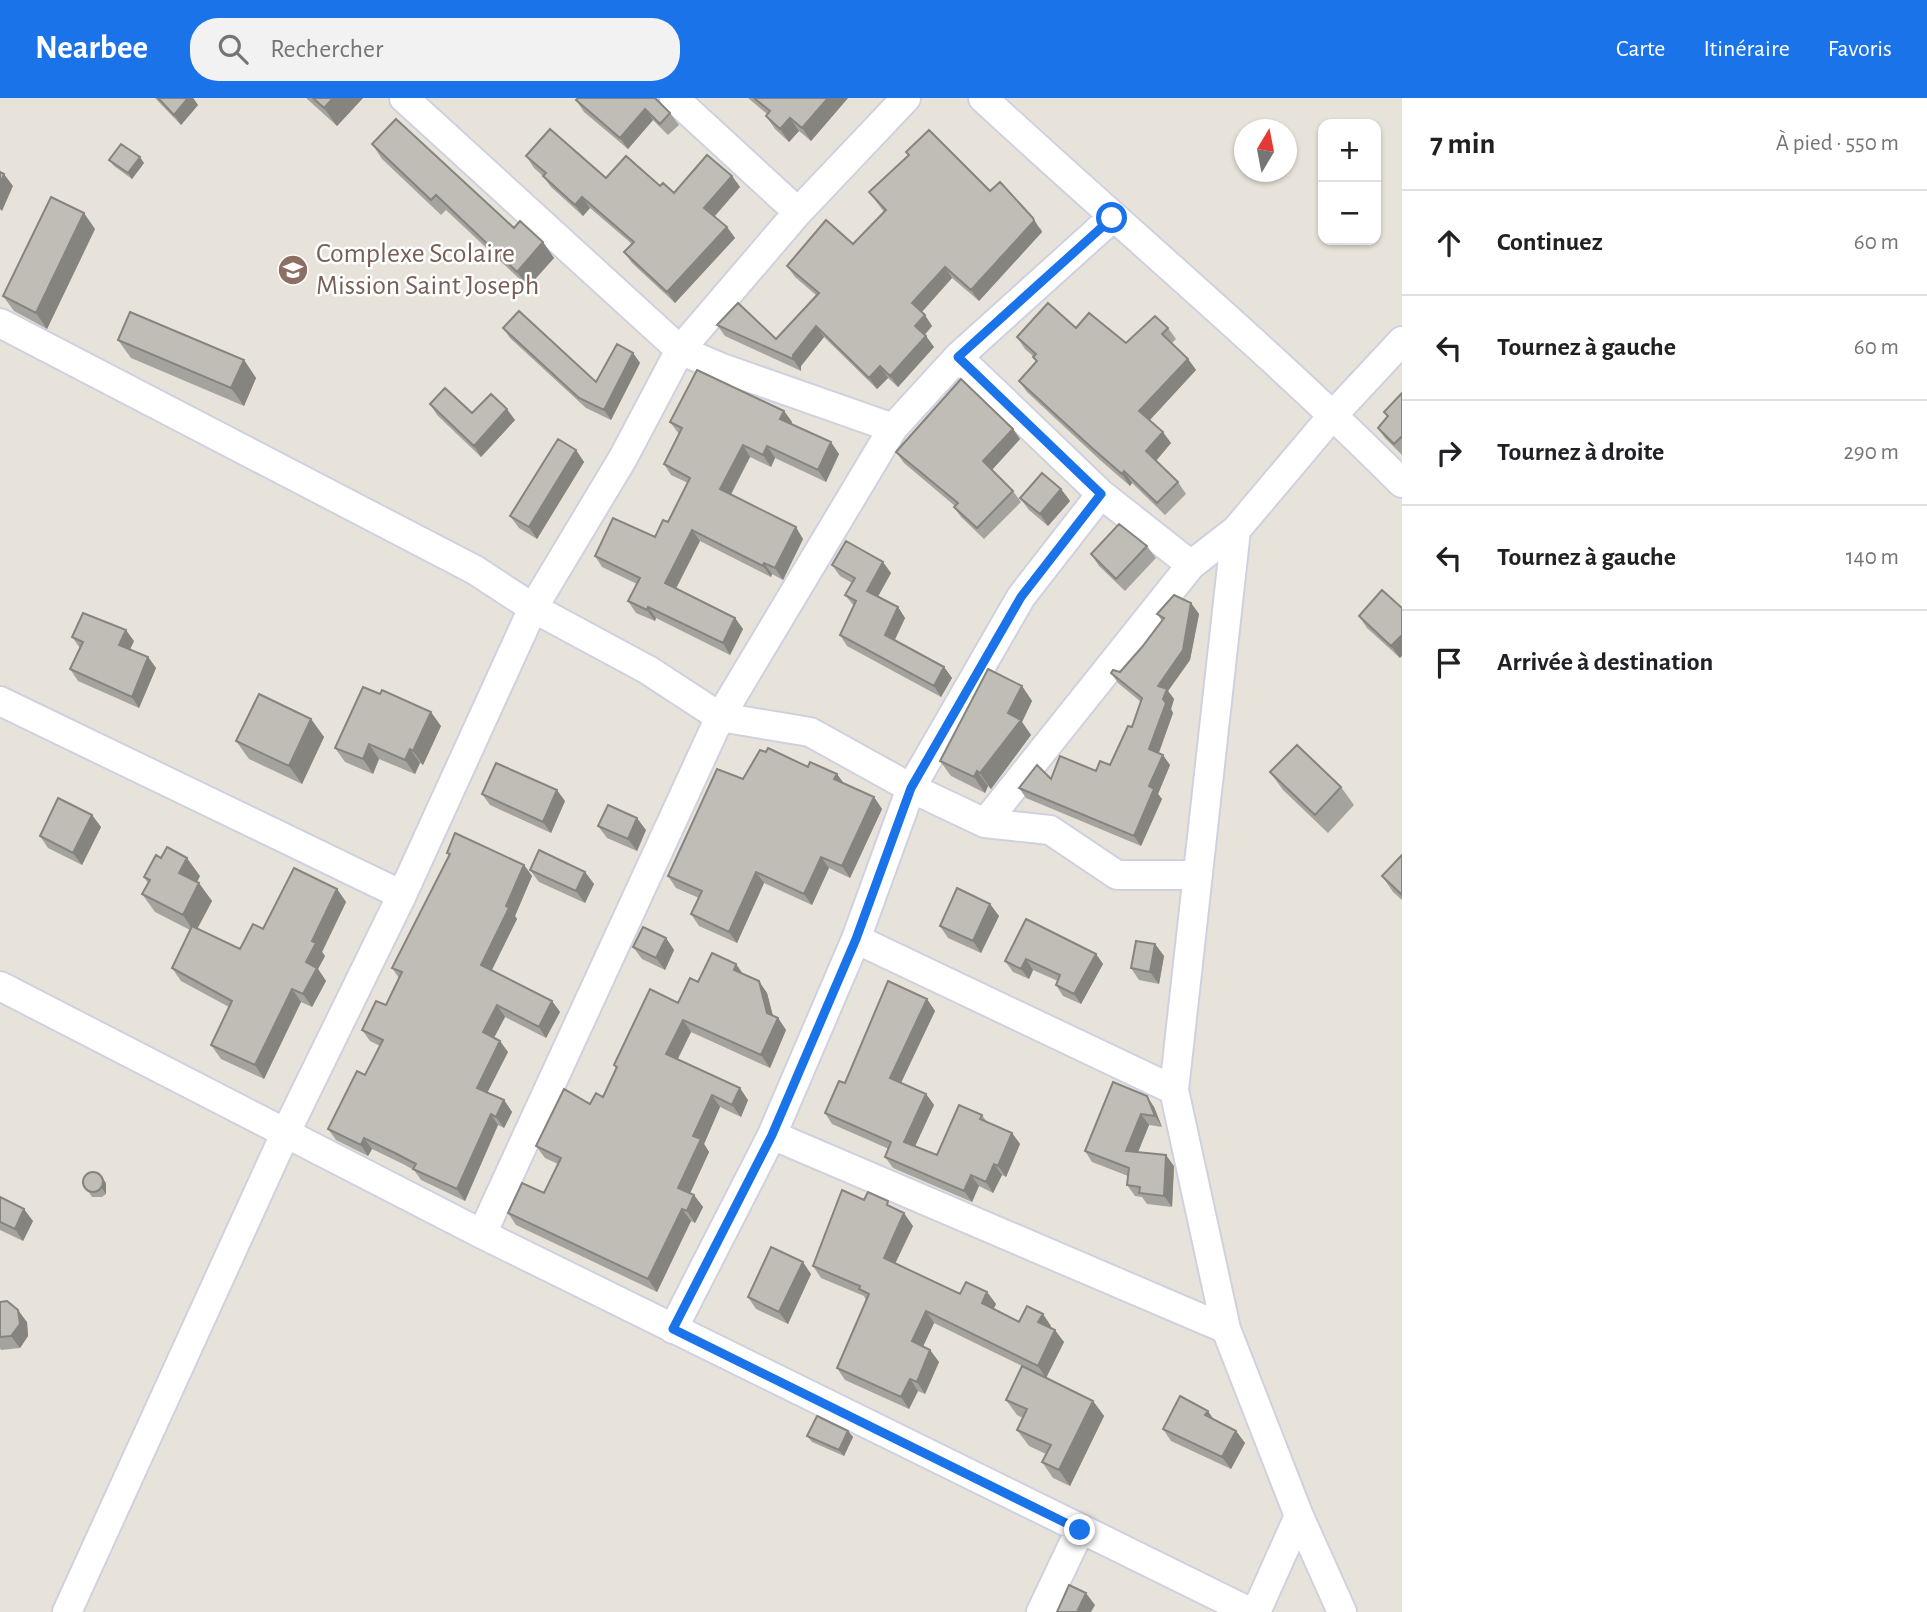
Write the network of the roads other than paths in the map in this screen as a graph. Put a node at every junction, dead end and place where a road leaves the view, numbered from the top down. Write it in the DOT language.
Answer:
graph roads {
  1 [pos="404,98"];
  2 [pos="674,98"];
  3 [pos="906,98"];
  4 [pos="984,98"];
  5 [pos="798,212"];
  6 [pos="1112,218"];
  7 [pos="0,323"];
  8 [pos="1402,341"];
  9 [pos="680,350"];
  10 [pos="958,357"];
  11 [pos="1333,415"];
  12 [pos="893,428"];
  13 [pos="1402,483"];
  14 [pos="1101,494"];
  15 [pos="1236,530"];
  16 [pos="1191,565"];
  17 [pos="533,608"];
  18 [pos="0,701"];
  19 [pos="720,717"];
  20 [pos="911,788"];
  21 [pos="985,823"];
  22 [pos="1198,875"];
  23 [pos="402,895"];
  24 [pos="856,939"];
  25 [pos="0,986"];
  26 [pos="1174,1090"];
  27 [pos="285,1134"];
  28 [pos="772,1135"];
  29 [pos="482,1234"];
  30 [pos="673,1329"];
  31 [pos="1226,1329"];
  32 [pos="1299,1516"];
  33 [pos="1080,1530"];
  34 [pos="67,1612"];
  35 [pos="1041,1612"];
  36 [pos="1250,1612"];
  37 [pos="1256,1612"];
  38 [pos="1342,1612"];
  1 -- 9 [label="street"];
  2 -- 5 [label="street"];
  3 -- 5 [label="street"];
  4 -- 6 [label="street"];
  5 -- 9 [label="street"];
  6 -- 10 [label="street"];
  6 -- 11 [label="street"];
  7 -- 17 [label="street"];
  8 -- 11 [label="street"];
  9 -- 12 [label="street"];
  9 -- 17 [label="street"];
  10 -- 12 [label="street"];
  10 -- 14 [label="street"];
  11 -- 13 [label="street"];
  11 -- 15 [label="street"];
  12 -- 19 [label="street"];
  14 -- 16 [label="street"];
  14 -- 20 [label="street"];
  15 -- 16 [label="street"];
  15 -- 22 [label="street"];
  16 -- 21 [label="street"];
  17 -- 19 [label="street"];
  17 -- 23 [label="street"];
  18 -- 23 [label="street"];
  19 -- 20 [label="street"];
  19 -- 29 [label="street"];
  20 -- 21 [label="street"];
  20 -- 24 [label="street"];
  21 -- 22 [label="street"];
  22 -- 26 [label="street"];
  23 -- 27 [label="street"];
  24 -- 26 [label="street"];
  24 -- 28 [label="street"];
  25 -- 27 [label="street"];
  26 -- 31 [label="street"];
  27 -- 29 [label="street"];
  27 -- 34 [label="street"];
  28 -- 30 [label="street"];
  28 -- 31 [label="street"];
  29 -- 30 [label="street"];
  30 -- 33 [label="street"];
  31 -- 32 [label="street"];
  32 -- 37 [label="street"];
  32 -- 38 [label="street"];
  33 -- 35 [label="street"];
  33 -- 36 [label="street"];
}
